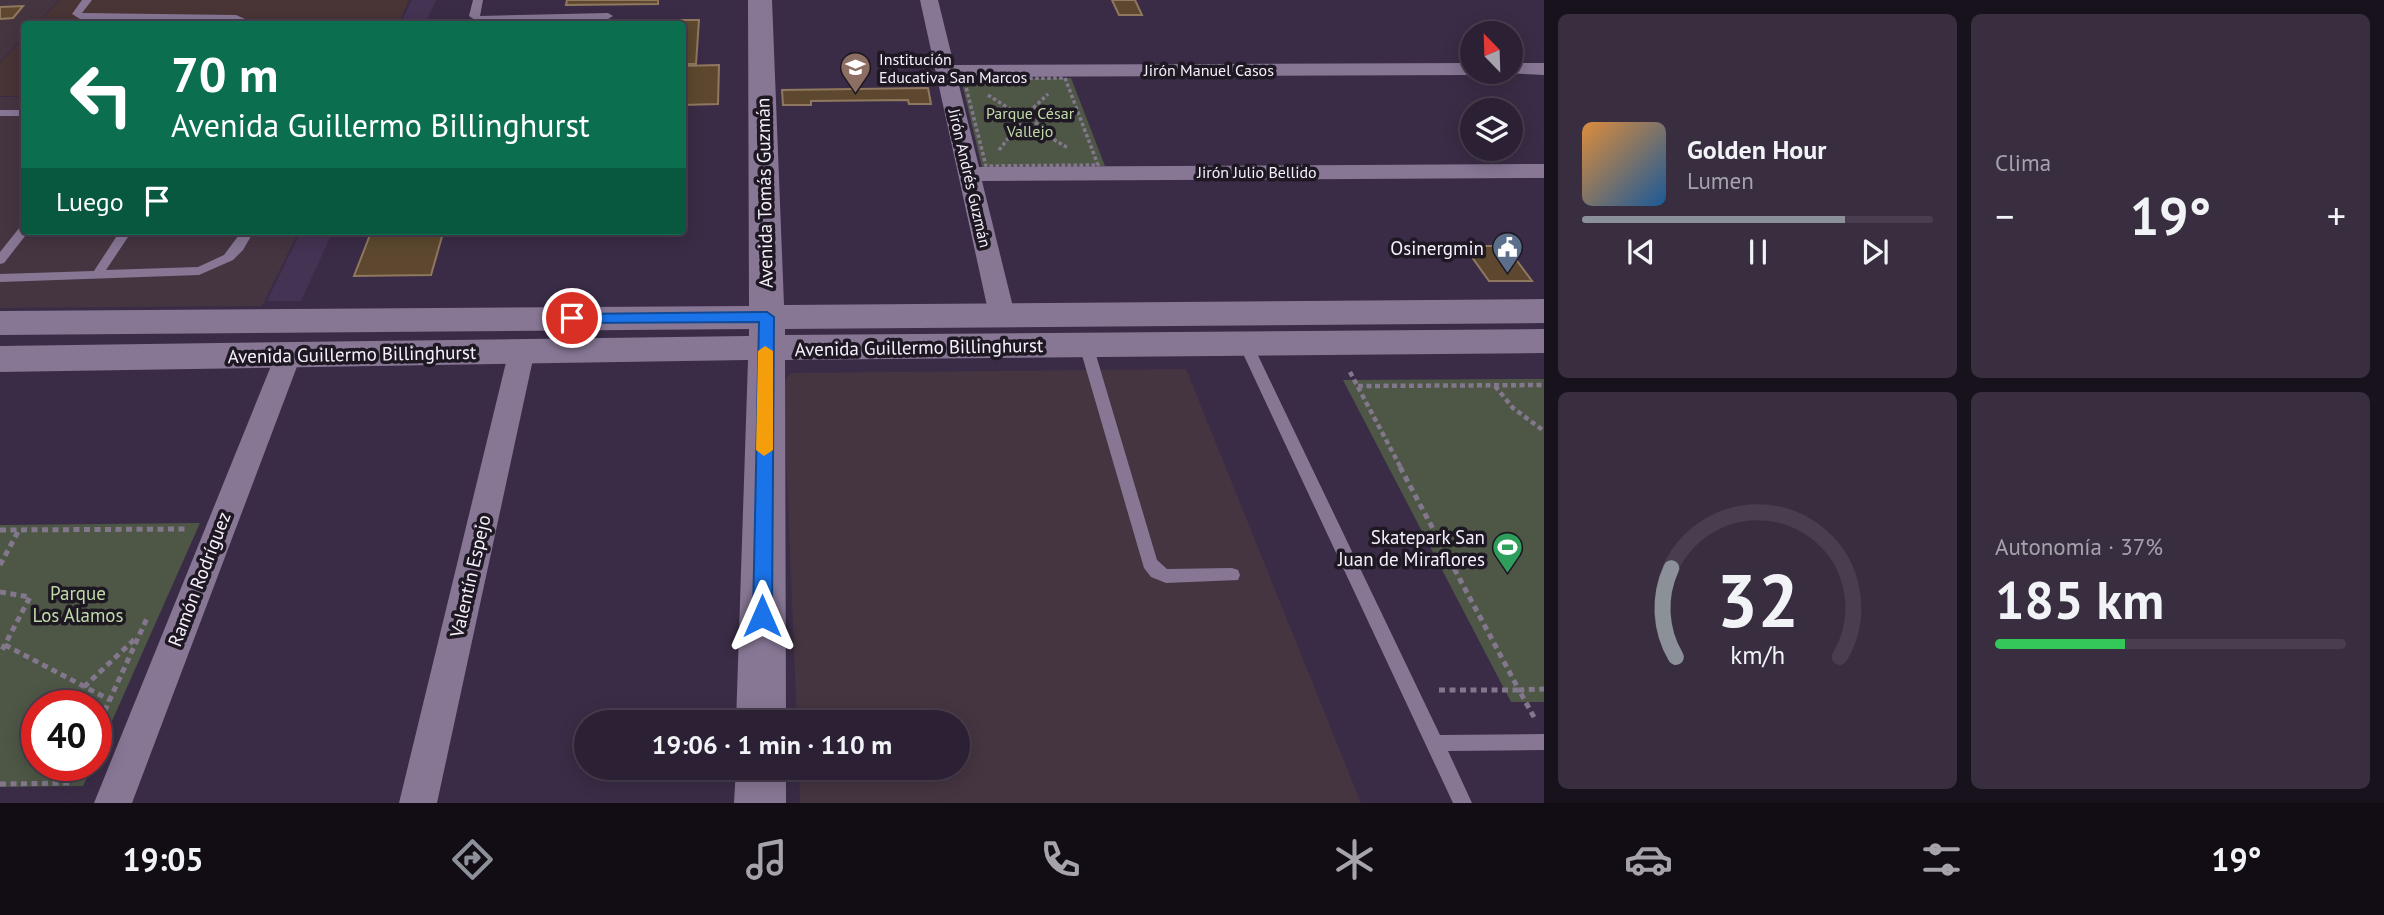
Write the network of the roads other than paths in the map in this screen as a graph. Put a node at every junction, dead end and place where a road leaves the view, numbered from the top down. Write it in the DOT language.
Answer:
graph roads {
  1 [pos="87,0"];
  2 [pos="478,0"];
  3 [pos="760,0"];
  4 [pos="929,0"];
  5 [pos="608,16"];
  6 [pos="89,21"];
  7 [pos="131,21"];
  8 [pos="216,21"];
  9 [pos="239,21"];
  10 [pos="1460,69"];
  11 [pos="1523,69"];
  12 [pos="1544,69"];
  13 [pos="955,75"];
  14 [pos="0,113"];
  15 [pos="21,113"];
  16 [pos="1544,171"];
  17 [pos="969,174"];
  18 [pos="21,234"];
  19 [pos="123,235"];
  20 [pos="246,235"];
  21 [pos="0,260"];
  22 [pos="97,275"];
  23 [pos="0,278"];
  24 [pos="1544,311"];
  25 [pos="1002,315"];
  26 [pos="0,323"];
  27 [pos="766,333"];
  28 [pos="1544,341"];
  29 [pos="1245,343"];
  30 [pos="1086,345"];
  31 [pos="523,350"];
  32 [pos="288,356"];
  33 [pos="0,359"];
  34 [pos="1232,575"];
  35 [pos="761,710"];
  36 [pos="1544,742"];
  37 [pos="1435,743"];
  38 [pos="761,780"];
  39 [pos="113,803"];
  40 [pos="418,803"];
  41 [pos="761,803"];
  42 [pos="1463,803"];
  1 -- 6 [label="lane"];
  2 -- 5 [label="lane"];
  3 -- 27 [label="main road, Avenida Tomás Guzmán"];
  4 -- 13 [label="street, Jirón Andrés Guzmán"];
  6 -- 7 [label="lane"];
  7 -- 8 [label="lane"];
  8 -- 9 [label="lane"];
  10 -- 13 [label="street, Jirón Manuel Casos"];
  11 -- 12 [label="street"];
  13 -- 17 [label="street, Jirón Andrés Guzmán"];
  14 -- 15 [label="lane"];
  16 -- 17 [label="street, Jirón Julio Bellido"];
  17 -- 25 [label="street, Jirón Andrés Guzmán"];
  18 -- 21 [label="lane"];
  19 -- 22 [label="lane"];
  20 -- 22 [label="lane"];
  22 -- 23 [label="lane"];
  24 -- 25 [label="main road, Avenida Guillermo Billinghurst"];
  25 -- 27 [label="main road, Avenida Guillermo Billinghurst"];
  26 -- 27 [label="main road, Avenida Guillermo Billinghurst"];
  27 -- 30 [label="main road, Avenida Guillermo Billinghurst"];
  27 -- 31 [label="main road, Avenida Guillermo Billinghurst"];
  27 -- 35 [label="main road, Avenida Tomás Guzmán"];
  28 -- 29 [label="main road, Avenida Guillermo Billinghurst"];
  29 -- 30 [label="main road, Avenida Guillermo Billinghurst"];
  29 -- 37 [label="lane"];
  30 -- 34 [label="lane"];
  31 -- 32 [label="main road, Avenida Guillermo Billinghurst"];
  31 -- 40 [label="street, Valentín Espejo"];
  32 -- 33 [label="main road, Avenida Guillermo Billinghurst"];
  32 -- 39 [label="street, Ramón Rodríguez"];
  36 -- 37 [label="lane"];
  37 -- 42 [label="lane"];
  38 -- 41 [label="main road"];
}
